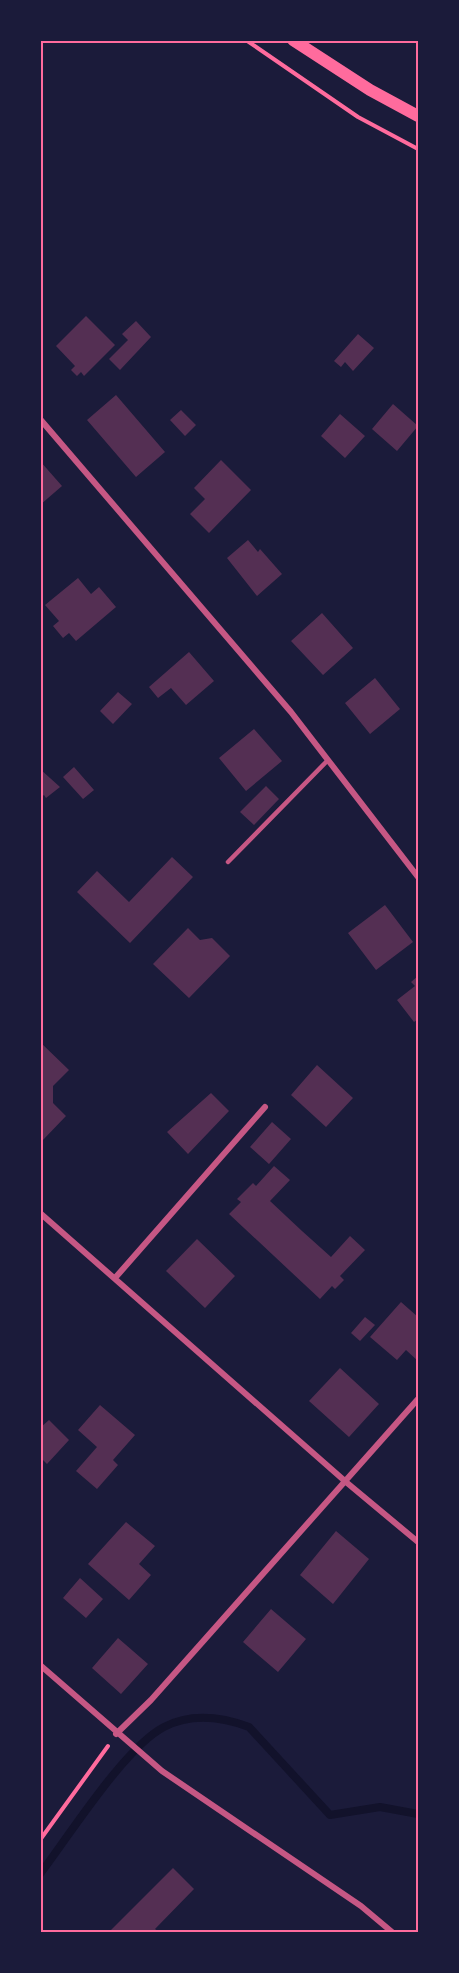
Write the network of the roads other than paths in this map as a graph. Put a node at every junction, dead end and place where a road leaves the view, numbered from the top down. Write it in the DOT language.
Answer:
graph roads {
  1 [pos="293,40"];
  2 [pos="418,116"];
  3 [pos="40,419"];
  4 [pos="328,760"];
  5 [pos="228,862"];
  6 [pos="418,878"];
  7 [pos="265,1107"];
  8 [pos="40,1213"];
  9 [pos="115,1278"];
  10 [pos="418,1399"];
  11 [pos="346,1482"];
  12 [pos="418,1542"];
  13 [pos="40,1665"];
  14 [pos="119,1736"];
  15 [pos="392,1932"];
  1 -- 2 [label="main road"];
  3 -- 4 [label="street"];
  4 -- 5 [label="lane"];
  4 -- 6 [label="street"];
  7 -- 9 [label="street"];
  8 -- 9 [label="street"];
  9 -- 11 [label="street"];
  10 -- 11 [label="street"];
  11 -- 12 [label="street"];
  11 -- 14 [label="street"];
  13 -- 14 [label="street"];
  14 -- 15 [label="street"];
}
